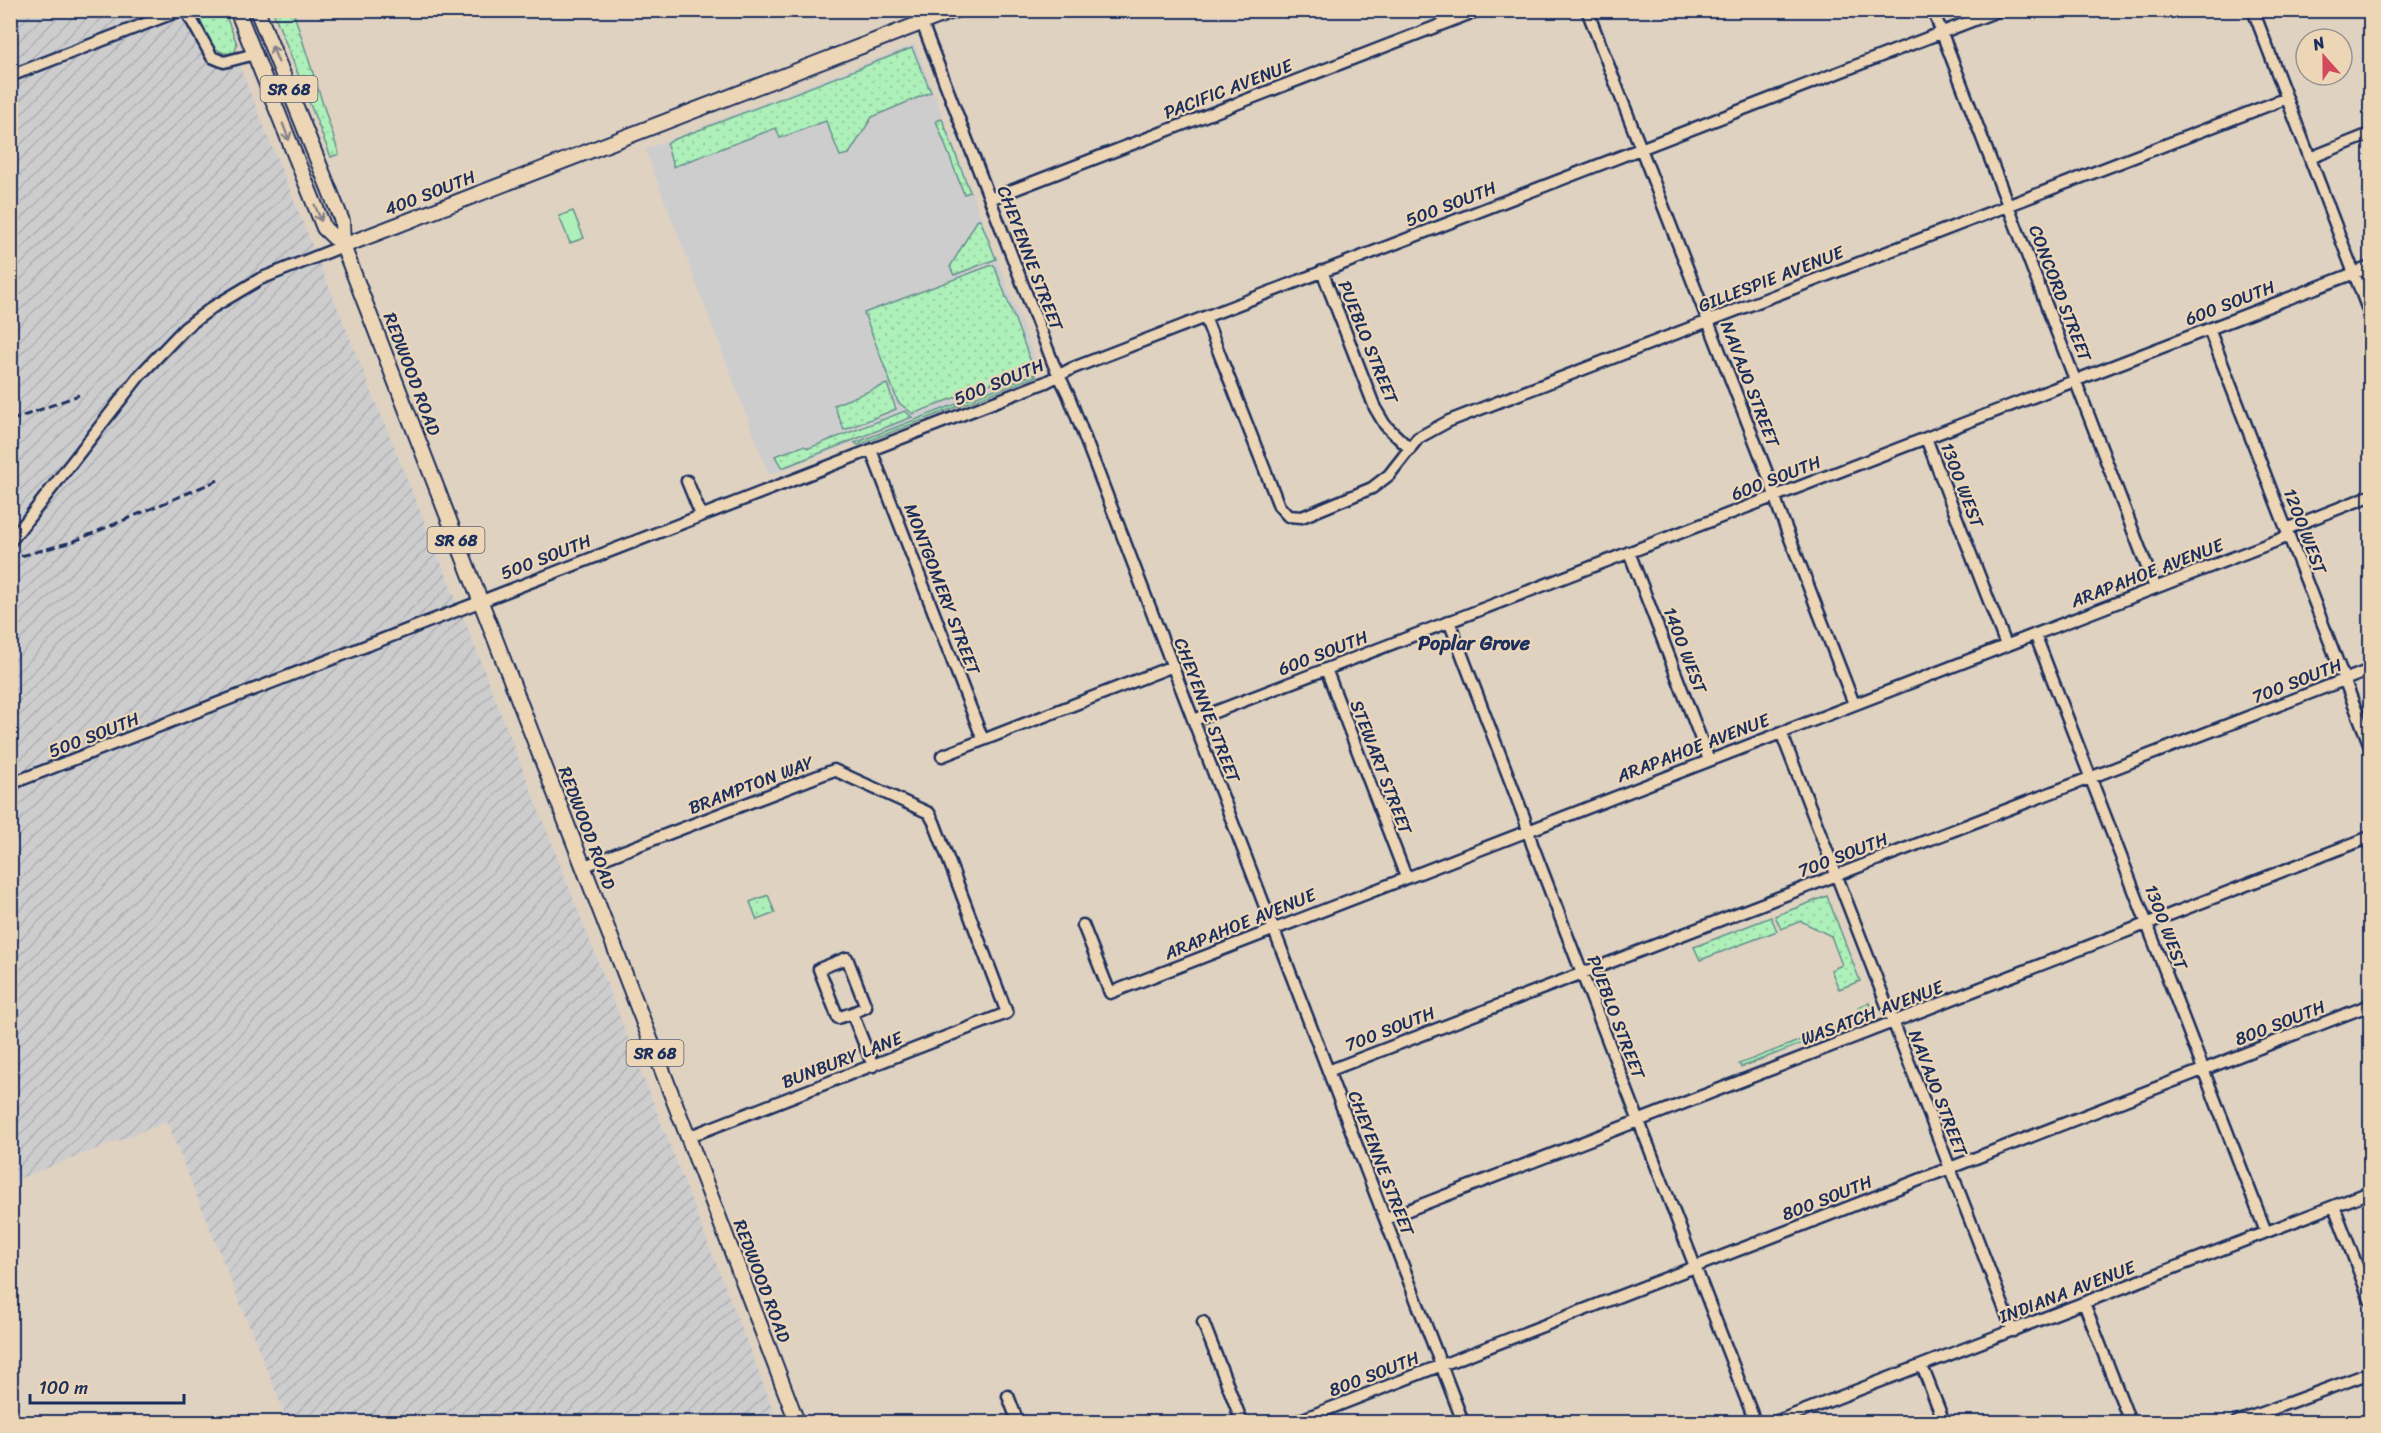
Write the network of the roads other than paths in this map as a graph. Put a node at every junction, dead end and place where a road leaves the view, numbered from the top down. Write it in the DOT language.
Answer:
graph roads {
  1 [pos="181,10"];
  2 [pos="186,10"];
  3 [pos="237,10"];
  4 [pos="257,10"];
  5 [pos="955,10"];
  6 [pos="1479,10"];
  7 [pos="1587,10"];
  8 [pos="1933,10"];
  9 [pos="2000,10"];
  10 [pos="2253,10"];
  11 [pos="919,17"];
  12 [pos="1942,33"];
  13 [pos="255,54"];
  14 [pos="10,76"];
  15 [pos="2287,98"];
  16 [pos="2370,134"];
  17 [pos="1641,149"];
  18 [pos="2310,158"];
  19 [pos="990,199"];
  20 [pos="2008,206"];
  21 [pos="343,246"];
  22 [pos="2370,267"];
  23 [pos="1323,272"];
  24 [pos="2354,273"];
  25 [pos="2370,315"];
  26 [pos="1205,317"];
  27 [pos="1708,321"];
  28 [pos="2209,329"];
  29 [pos="1059,376"];
  30 [pos="2076,380"];
  31 [pos="1926,438"];
  32 [pos="1410,449"];
  33 [pos="871,450"];
  34 [pos="687,481"];
  35 [pos="1775,496"];
  36 [pos="2370,496"];
  37 [pos="701,515"];
  38 [pos="2288,532"];
  39 [pos="10,542"];
  40 [pos="1629,552"];
  41 [pos="2155,588"];
  42 [pos="479,601"];
  43 [pos="1449,621"];
  44 [pos="2035,634"];
  45 [pos="2006,645"];
  46 [pos="1173,666"];
  47 [pos="1326,669"];
  48 [pos="2370,670"];
  49 [pos="2345,680"];
  50 [pos="1854,704"];
  51 [pos="1194,720"];
  52 [pos="1780,732"];
  53 [pos="983,740"];
  54 [pos="2370,746"];
  55 [pos="942,756"];
  56 [pos="1709,760"];
  57 [pos="2091,778"];
  58 [pos="10,784"];
  59 [pos="1528,830"];
  60 [pos="2370,837"];
  61 [pos="582,867"];
  62 [pos="1836,875"];
  63 [pos="1406,877"];
  64 [pos="2147,924"];
  65 [pos="1083,925"];
  66 [pos="1274,929"];
  67 [pos="1582,973"];
  68 [pos="2370,1005"];
  69 [pos="852,1013"];
  70 [pos="1007,1013"];
  71 [pos="1893,1022"];
  72 [pos="873,1066"];
  73 [pos="2203,1070"];
  74 [pos="1328,1071"];
  75 [pos="1639,1120"];
  76 [pos="688,1137"];
  77 [pos="1950,1168"];
  78 [pos="2370,1192"];
  79 [pos="2334,1206"];
  80 [pos="1385,1219"];
  81 [pos="2266,1232"];
  82 [pos="1696,1267"];
  83 [pos="2370,1300"];
  84 [pos="2084,1303"];
  85 [pos="1203,1322"];
  86 [pos="2013,1331"];
  87 [pos="1441,1366"];
  88 [pos="1922,1366"];
  89 [pos="2370,1372"];
  90 [pos="1008,1396"];
  91 [pos="797,1422"];
  92 [pos="1018,1422"];
  93 [pos="1242,1422"];
  94 [pos="1295,1422"];
  95 [pos="1463,1422"];
  96 [pos="1755,1422"];
  97 [pos="1775,1422"];
  98 [pos="1944,1422"];
  99 [pos="2130,1422"];
  100 [pos="2237,1422"];
  1 -- 14 [label="street"];
  2 -- 13 [label="street"];
  3 -- 13 [label="main road, REDWOOD ROAD / SR 68"];
  21 -- 4 [label="main road, REDWOOD ROAD / SR 68, one-way"];
  5 -- 11 [label="main road, 400 SOUTH"];
  6 -- 19 [label="street, PACIFIC AVENUE"];
  7 -- 17 [label="street, NAVAJO STREET"];
  8 -- 12 [label="street, CONCORD STREET"];
  9 -- 12 [label="street, 500 SOUTH"];
  10 -- 15 [label="street"];
  11 -- 19 [label="street, CHEYENNE STREET"];
  11 -- 21 [label="main road, 400 SOUTH"];
  12 -- 17 [label="street, 500 SOUTH"];
  12 -- 20 [label="street, CONCORD STREET"];
  13 -- 21 [label="main road, REDWOOD ROAD / SR 68, one-way"];
  15 -- 18 [label="street"];
  15 -- 20 [label="street, GILLESPIE AVENUE"];
  16 -- 18 [label="street"];
  17 -- 23 [label="street, 500 SOUTH"];
  17 -- 27 [label="street, NAVAJO STREET"];
  18 -- 24 [label="street"];
  19 -- 29 [label="street, CHEYENNE STREET"];
  20 -- 27 [label="street, GILLESPIE AVENUE"];
  20 -- 30 [label="street, CONCORD STREET"];
  21 -- 39 [label="street, 400 SOUTH"];
  21 -- 42 [label="main road, REDWOOD ROAD / SR 68"];
  22 -- 24 [label="street, 600 SOUTH"];
  23 -- 26 [label="street, 500 SOUTH"];
  23 -- 32 [label="street, PUEBLO STREET"];
  24 -- 25 [label="street"];
  24 -- 28 [label="street, 600 SOUTH"];
  26 -- 29 [label="street, 500 SOUTH"];
  26 -- 32 [label="street, GILLESPIE AVENUE"];
  27 -- 32 [label="street, GILLESPIE AVENUE"];
  27 -- 35 [label="street, NAVAJO STREET"];
  28 -- 30 [label="street, 600 SOUTH"];
  28 -- 38 [label="street, 1200 WEST"];
  29 -- 33 [label="street, 500 SOUTH"];
  29 -- 46 [label="street, CHEYENNE STREET"];
  30 -- 31 [label="street, 600 SOUTH"];
  30 -- 41 [label="street, CONCORD STREET"];
  31 -- 35 [label="street, 600 SOUTH"];
  31 -- 45 [label="street, 1300 WEST"];
  33 -- 37 [label="street, 500 SOUTH"];
  33 -- 53 [label="street, MONTGOMERY STREET"];
  34 -- 37 [label="street"];
  35 -- 40 [label="street, 600 SOUTH"];
  35 -- 50 [label="street, NAVAJO STREET"];
  36 -- 38 [label="street, ARAPAHOE AVENUE"];
  37 -- 42 [label="street, 500 SOUTH"];
  38 -- 41 [label="street, ARAPAHOE AVENUE"];
  38 -- 49 [label="street, 1200 WEST"];
  40 -- 43 [label="street, 600 SOUTH"];
  40 -- 56 [label="street, 1400 WEST"];
  41 -- 44 [label="street, ARAPAHOE AVENUE"];
  42 -- 58 [label="street, 500 SOUTH"];
  42 -- 61 [label="main road, REDWOOD ROAD / SR 68"];
  43 -- 47 [label="street, 600 SOUTH"];
  43 -- 59 [label="street, PUEBLO STREET"];
  44 -- 45 [label="street, ARAPAHOE AVENUE"];
  44 -- 57 [label="street, 1300 WEST"];
  45 -- 50 [label="street, ARAPAHOE AVENUE"];
  46 -- 51 [label="street, CHEYENNE STREET"];
  46 -- 53 [label="street"];
  47 -- 51 [label="street, 600 SOUTH"];
  47 -- 63 [label="street, STEWART STREET"];
  48 -- 49 [label="street, 700 SOUTH"];
  49 -- 54 [label="street, 1200 WEST"];
  49 -- 57 [label="street, 700 SOUTH"];
  50 -- 52 [label="street, ARAPAHOE AVENUE"];
  51 -- 66 [label="street, CHEYENNE STREET"];
  52 -- 56 [label="street, ARAPAHOE AVENUE"];
  52 -- 62 [label="street, NAVAJO STREET"];
  53 -- 55 [label="street"];
  56 -- 59 [label="street, ARAPAHOE AVENUE"];
  57 -- 62 [label="street, 700 SOUTH"];
  57 -- 64 [label="street, 1300 WEST"];
  59 -- 63 [label="street, ARAPAHOE AVENUE"];
  59 -- 67 [label="street, PUEBLO STREET"];
  60 -- 64 [label="street, WASATCH AVENUE"];
  61 -- 70 [label="street, BRAMPTON WAY"];
  61 -- 76 [label="main road, REDWOOD ROAD / SR 68"];
  62 -- 67 [label="street, 700 SOUTH"];
  62 -- 71 [label="street, NAVAJO STREET"];
  63 -- 66 [label="street, ARAPAHOE AVENUE"];
  64 -- 71 [label="street, WASATCH AVENUE"];
  64 -- 73 [label="street, 1300 WEST"];
  65 -- 66 [label="street, ARAPAHOE AVENUE"];
  66 -- 74 [label="street, CHEYENNE STREET"];
  67 -- 74 [label="street, 700 SOUTH"];
  67 -- 75 [label="street, PUEBLO STREET"];
  68 -- 73 [label="street, 800 SOUTH"];
  69 -- 69 [label="street"];
  69 -- 72 [label="street"];
  70 -- 72 [label="street, BUNBURY LANE"];
  71 -- 75 [label="street, WASATCH AVENUE"];
  71 -- 77 [label="street, NAVAJO STREET"];
  72 -- 76 [label="street, BUNBURY LANE"];
  73 -- 77 [label="street, 800 SOUTH"];
  73 -- 81 [label="street, 1300 WEST"];
  74 -- 80 [label="street, CHEYENNE STREET"];
  75 -- 80 [label="street, WASATCH AVENUE"];
  75 -- 82 [label="street, PUEBLO STREET"];
  76 -- 91 [label="main road, REDWOOD ROAD / SR 68"];
  77 -- 82 [label="street, 800 SOUTH"];
  77 -- 86 [label="street, NAVAJO STREET"];
  78 -- 79 [label="street, INDIANA AVENUE"];
  79 -- 81 [label="street, INDIANA AVENUE"];
  79 -- 83 [label="street"];
  80 -- 87 [label="street, CHEYENNE STREET"];
  81 -- 84 [label="street, INDIANA AVENUE"];
  82 -- 87 [label="street, 800 SOUTH"];
  82 -- 96 [label="street, PUEBLO STREET"];
  84 -- 86 [label="street, INDIANA AVENUE"];
  84 -- 99 [label="street"];
  85 -- 93 [label="street"];
  86 -- 88 [label="street, INDIANA AVENUE"];
  87 -- 94 [label="street, 800 SOUTH"];
  87 -- 95 [label="street, CHEYENNE STREET"];
  88 -- 97 [label="street, INDIANA AVENUE"];
  88 -- 98 [label="street"];
  89 -- 100 [label="street"];
  90 -- 92 [label="street"];
}
